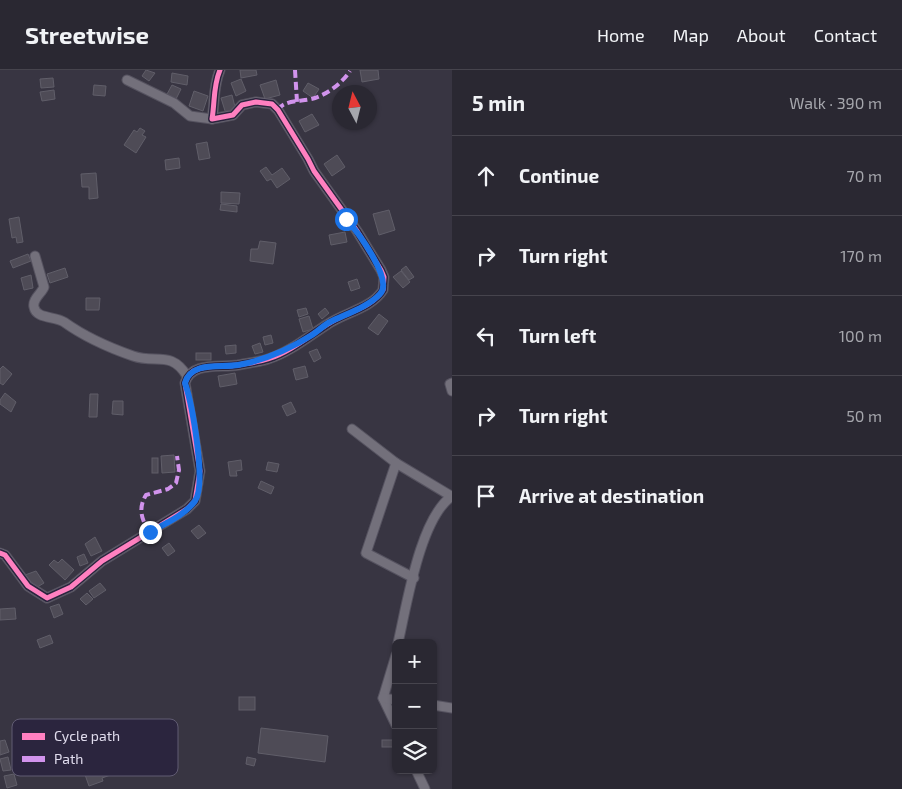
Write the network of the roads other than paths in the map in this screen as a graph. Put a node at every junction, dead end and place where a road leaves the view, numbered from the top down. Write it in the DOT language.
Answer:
graph roads {
  1 [pos="220,70"];
  2 [pos="127,80"];
  3 [pos="212,119"];
  4 [pos="35,256"];
  5 [pos="187,376"];
  6 [pos="452,383"];
  7 [pos="452,391"];
  8 [pos="352,429"];
  9 [pos="396,463"];
  10 [pos="452,496"];
  11 [pos="0,553"];
  12 [pos="414,578"];
  13 [pos="399,639"];
  14 [pos="392,668"];
  15 [pos="383,698"];
  16 [pos="392,699"];
  17 [pos="437,706"];
  18 [pos="452,708"];
  19 [pos="392,717"];
  20 [pos="418,774"];
  21 [pos="425,789"];
  1 -- 3 [label="street"];
  2 -- 3 [label="street"];
  3 -- 5 [label="street"];
  4 -- 5 [label="street"];
  5 -- 11 [label="street"];
  6 -- 7 [label="street"];
  8 -- 9 [label="street"];
  9 -- 10 [label="street"];
  9 -- 12 [label="street"];
  10 -- 12 [label="street"];
  12 -- 13 [label="street"];
  14 -- 15 [label="street"];
  15 -- 16 [label="street"];
  15 -- 19 [label="street"];
  17 -- 18 [label="street"];
  20 -- 21 [label="street"];
}
